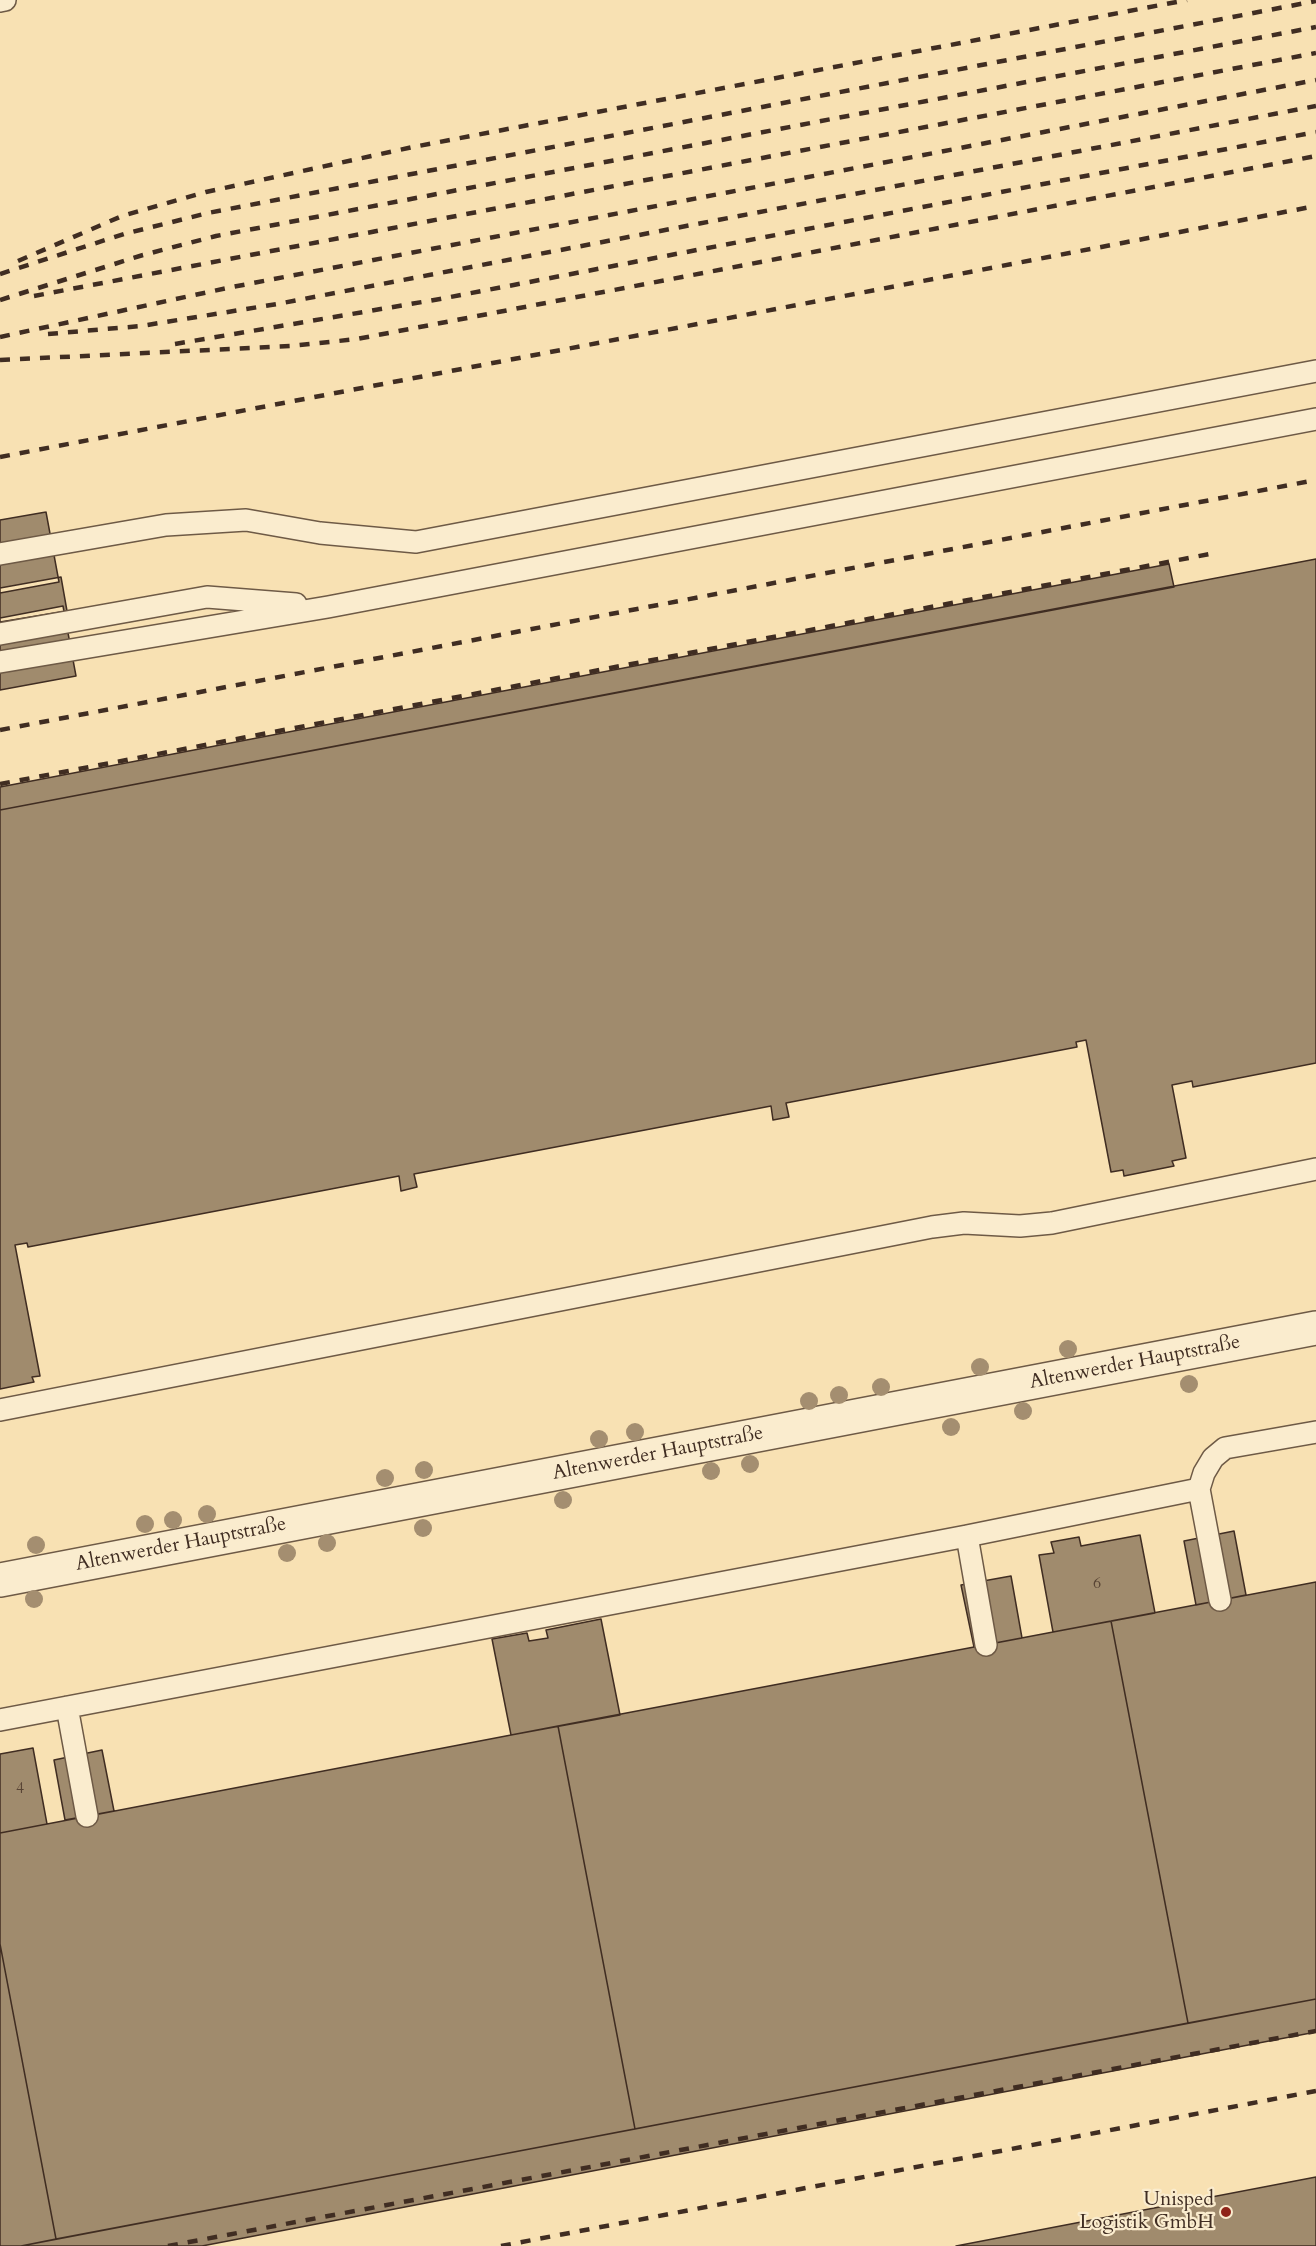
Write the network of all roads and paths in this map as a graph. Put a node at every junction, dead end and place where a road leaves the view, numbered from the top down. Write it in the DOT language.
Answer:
graph roads {
  1 [pos="5,0"];
  2 [pos="0,1"];
  3 [pos="1316,371"];
  4 [pos="1316,419"];
  5 [pos="0,554"];
  6 [pos="328,607"];
  7 [pos="0,634"];
  8 [pos="0,662"];
  9 [pos="1316,1169"];
  10 [pos="1316,1328"];
  11 [pos="0,1410"];
  12 [pos="1316,1432"];
  13 [pos="1199,1489"];
  14 [pos="967,1536"];
  15 [pos="0,1580"];
  16 [pos="1220,1600"];
  17 [pos="986,1645"];
  18 [pos="67,1707"];
  19 [pos="0,1720"];
  20 [pos="87,1816"];
  1 -- 2 [label="lane"];
  3 -- 5 [label="lane"];
  4 -- 6 [label="lane"];
  6 -- 7 [label="lane"];
  6 -- 8 [label="lane"];
  9 -- 11 [label="lane"];
  10 -- 15 [label="street, Altenwerder Hauptstraße"];
  12 -- 13 [label="lane"];
  13 -- 14 [label="lane"];
  13 -- 16 [label="lane"];
  14 -- 17 [label="lane"];
  14 -- 18 [label="lane"];
  18 -- 19 [label="lane"];
  18 -- 20 [label="lane"];
}
